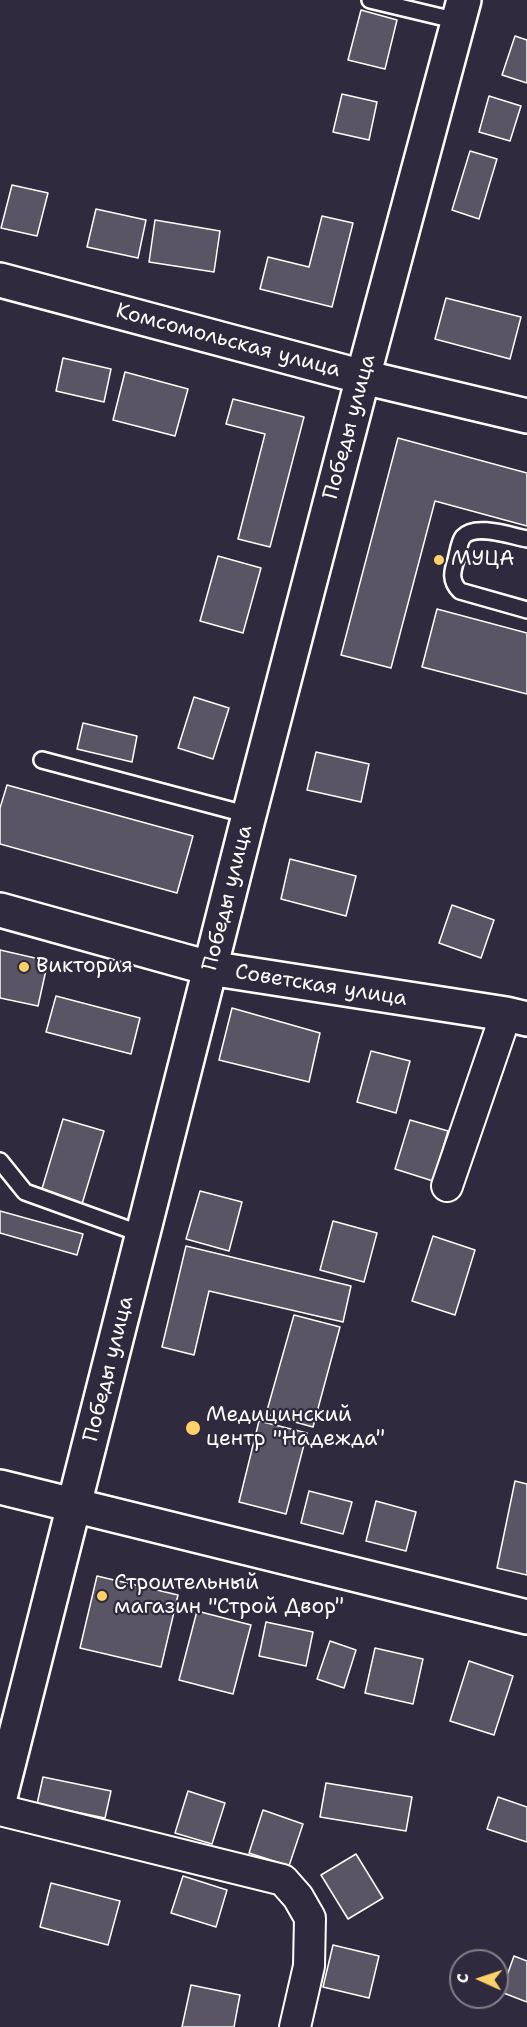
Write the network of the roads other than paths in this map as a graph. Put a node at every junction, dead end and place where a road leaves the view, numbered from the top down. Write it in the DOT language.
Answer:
graph roads {
  1 [pos="370,0"];
  2 [pos="461,10"];
  3 [pos="0,280"];
  4 [pos="363,377"];
  5 [pos="527,416"];
  6 [pos="527,539"];
  7 [pos="527,610"];
  8 [pos="42,759"];
  9 [pos="249,815"];
  10 [pos="0,910"];
  11 [pos="210,968"];
  12 [pos="516,1017"];
  13 [pos="0,1161"];
  14 [pos="447,1186"];
  15 [pos="144,1235"];
  16 [pos="0,1487"];
  17 [pos="74,1505"];
  18 [pos="527,1617"];
  19 [pos="0,1797"];
  20 [pos="0,1810"];
  21 [pos="295,2027"];
  1 -- 2 [label="lane"];
  2 -- 4 [label="main road, Победы улица"];
  3 -- 4 [label="main road, Комсомольская улица"];
  4 -- 5 [label="main road, Комсомольская улица"];
  4 -- 9 [label="main road, Победы улица"];
  6 -- 7 [label="lane"];
  8 -- 9 [label="lane"];
  9 -- 11 [label="main road, Победы улица"];
  10 -- 11 [label="main road, Советская улица"];
  11 -- 12 [label="main road, Советская улица"];
  11 -- 15 [label="main road, Победы улица"];
  12 -- 14 [label="street, Советская улица"];
  13 -- 15 [label="lane"];
  15 -- 17 [label="main road, Победы улица"];
  16 -- 17 [label="main road"];
  17 -- 18 [label="main road"];
  17 -- 19 [label="main road, Победы улица"];
  20 -- 21 [label="street"];
}
